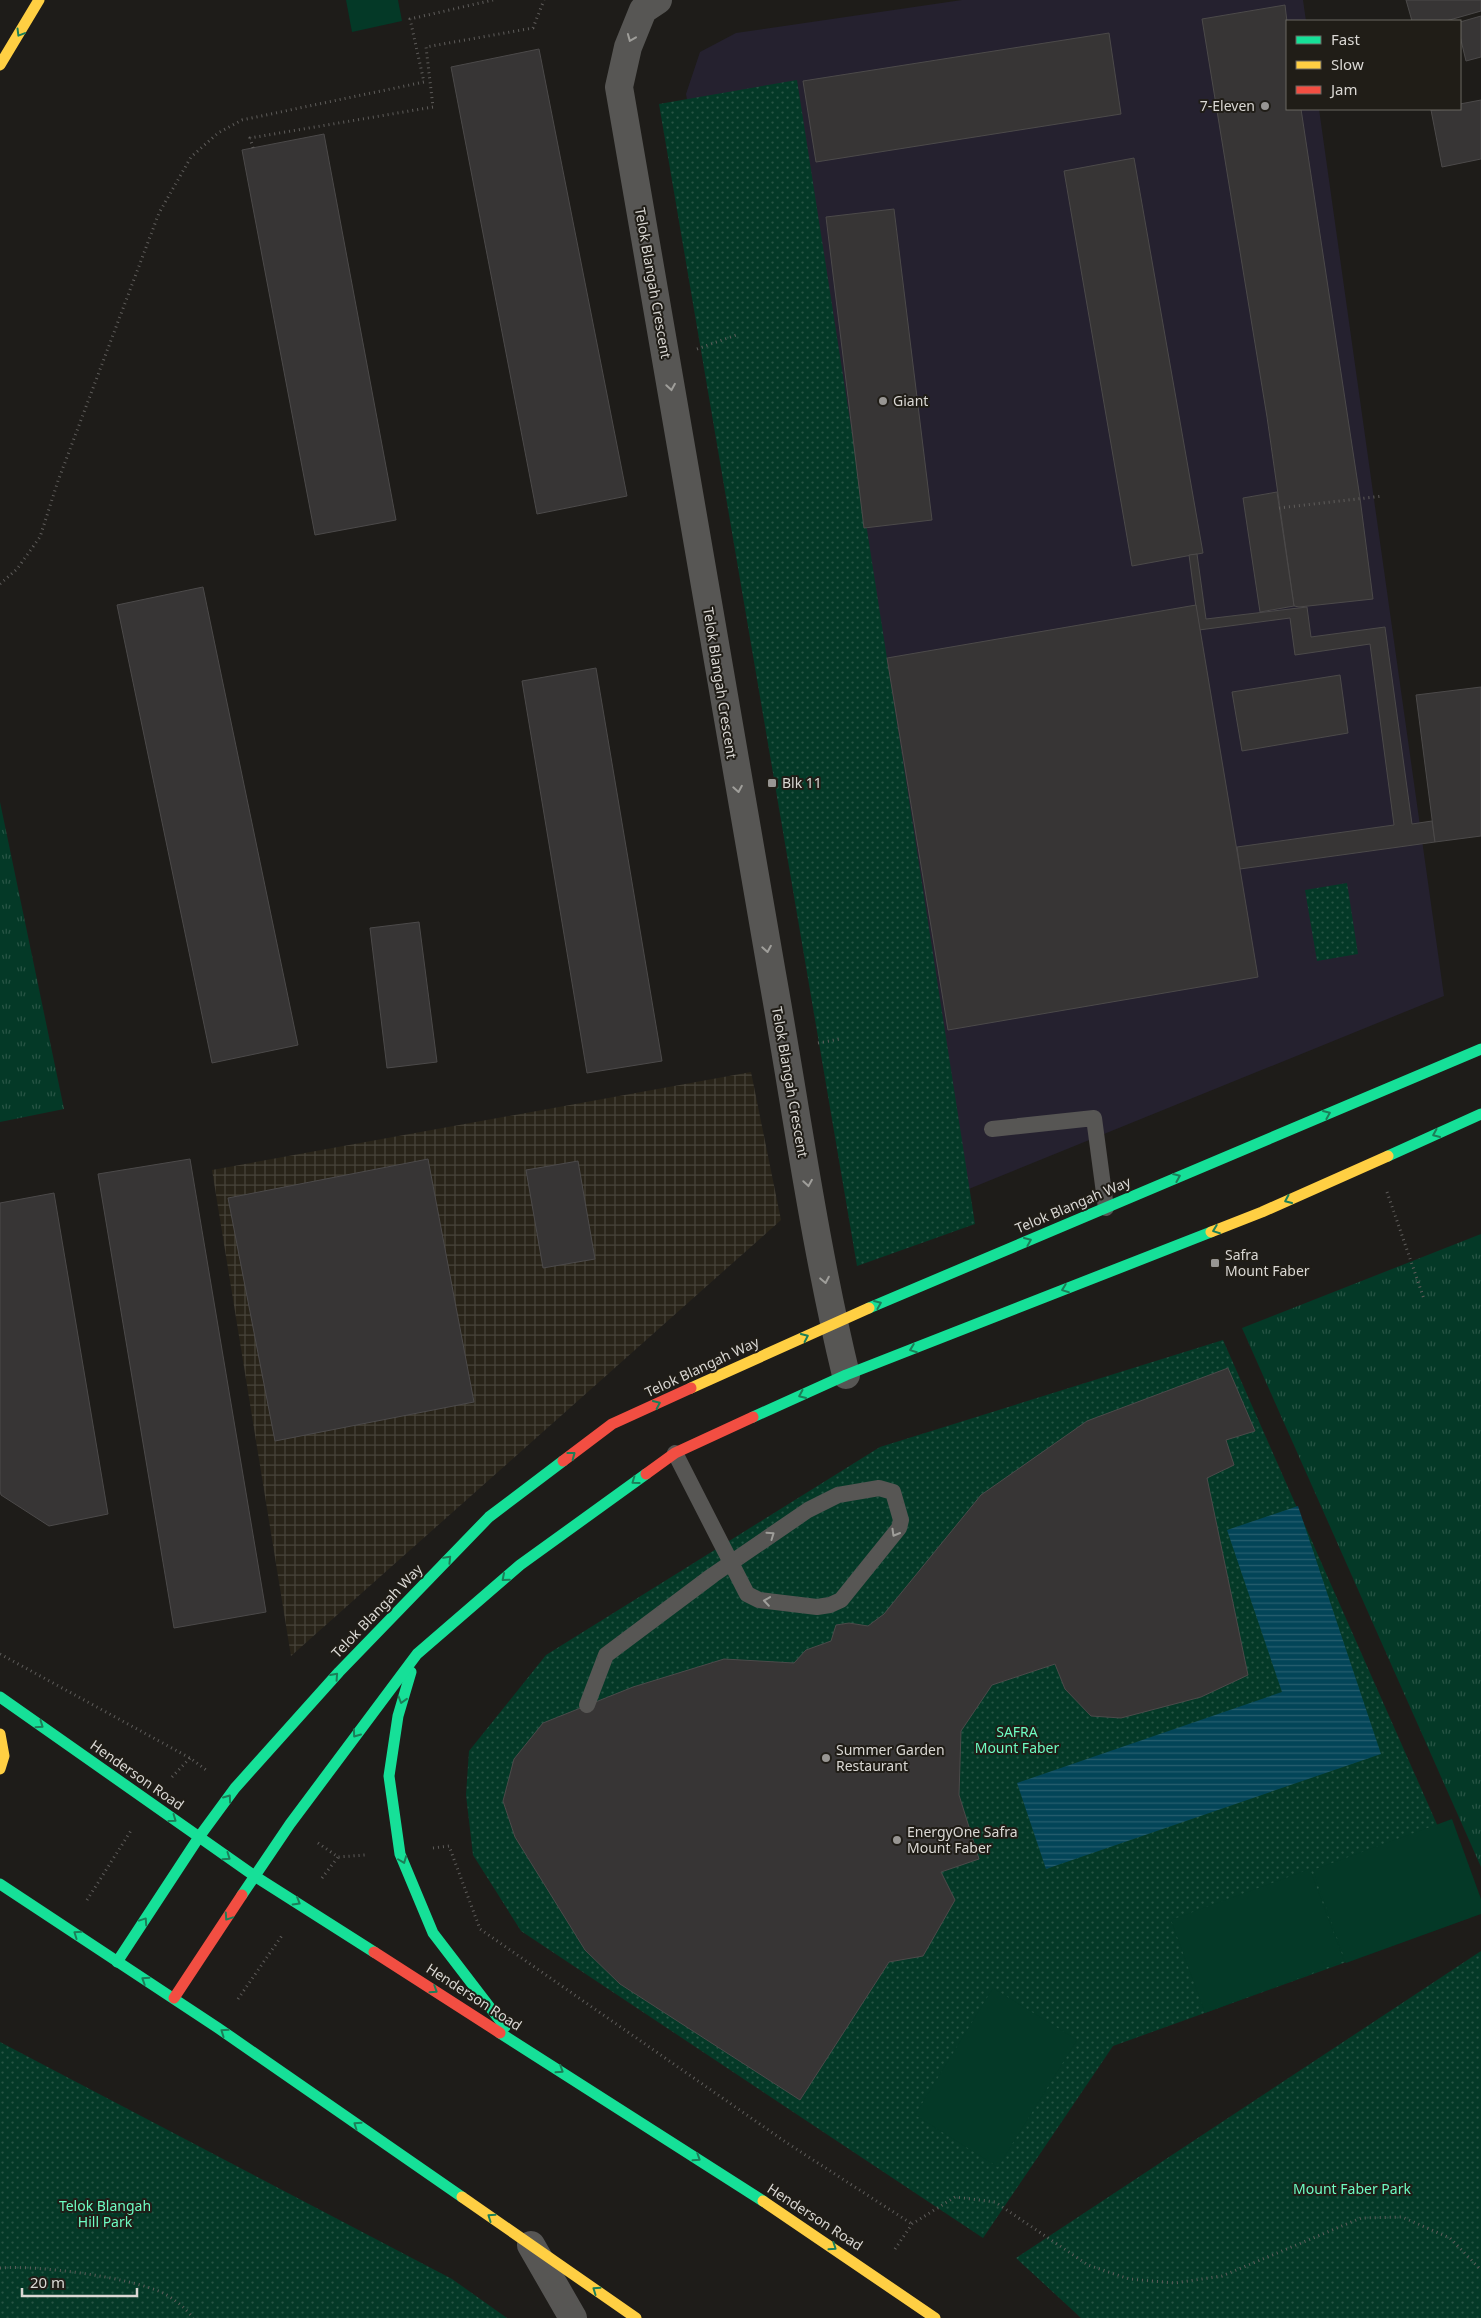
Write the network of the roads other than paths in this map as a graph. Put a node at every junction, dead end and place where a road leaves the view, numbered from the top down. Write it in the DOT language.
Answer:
graph roads {
  1 [pos="39,0"];
  2 [pos="658,0"];
  3 [pos="0,65"];
  4 [pos="1481,1050"];
  5 [pos="1481,1114"];
  6 [pos="992,1129"];
  7 [pos="1106,1208"];
  8 [pos="833,1324"];
  9 [pos="846,1375"];
  10 [pos="675,1452"];
  11 [pos="732,1563"];
  12 [pos="417,1654"];
  13 [pos="0,1698"];
  14 [pos="587,1705"];
  15 [pos="0,1734"];
  16 [pos="0,1768"];
  17 [pos="199,1837"];
  18 [pos="256,1877"];
  19 [pos="0,1884"];
  20 [pos="117,1962"];
  21 [pos="174,1998"];
  22 [pos="519,2044"];
  23 [pos="531,2245"];
  24 [pos="573,2318"];
  25 [pos="636,2318"];
  26 [pos="935,2318"];
  1 -- 3 [label="main road, one-way"];
  2 -- 8 [label="street, Telok Blangah Crescent, one-way"];
  7 -- 4 [label="main road, Telok Blangah Way, one-way"];
  5 -- 9 [label="main road, one-way"];
  6 -- 7 [label="lane"];
  8 -- 7 [label="main road, Telok Blangah Way, one-way"];
  8 -- 9 [label="street, Telok Blangah Crescent"];
  17 -- 8 [label="main road, Telok Blangah Way, one-way"];
  9 -- 10 [label="main road, one-way"];
  10 -- 11 [label="lane"];
  10 -- 12 [label="main road, one-way"];
  11 -- 11 [label="lane, one-way"];
  11 -- 14 [label="lane"];
  12 -- 18 [label="main road, one-way"];
  12 -- 22 [label="main road, one-way"];
  13 -- 17 [label="main road, Henderson Road, one-way"];
  15 -- 16 [label="main road"];
  17 -- 18 [label="main road, Henderson Road, one-way"];
  20 -- 17 [label="main road, Telok Blangah Way, one-way"];
  18 -- 21 [label="main road, one-way"];
  18 -- 22 [label="main road, Henderson Road, one-way"];
  20 -- 19 [label="main road, one-way"];
  21 -- 20 [label="main road, one-way"];
  23 -- 21 [label="main road, one-way"];
  22 -- 26 [label="main road, Henderson Road, one-way"];
  23 -- 24 [label="street"];
  25 -- 23 [label="main road, one-way"];
}
